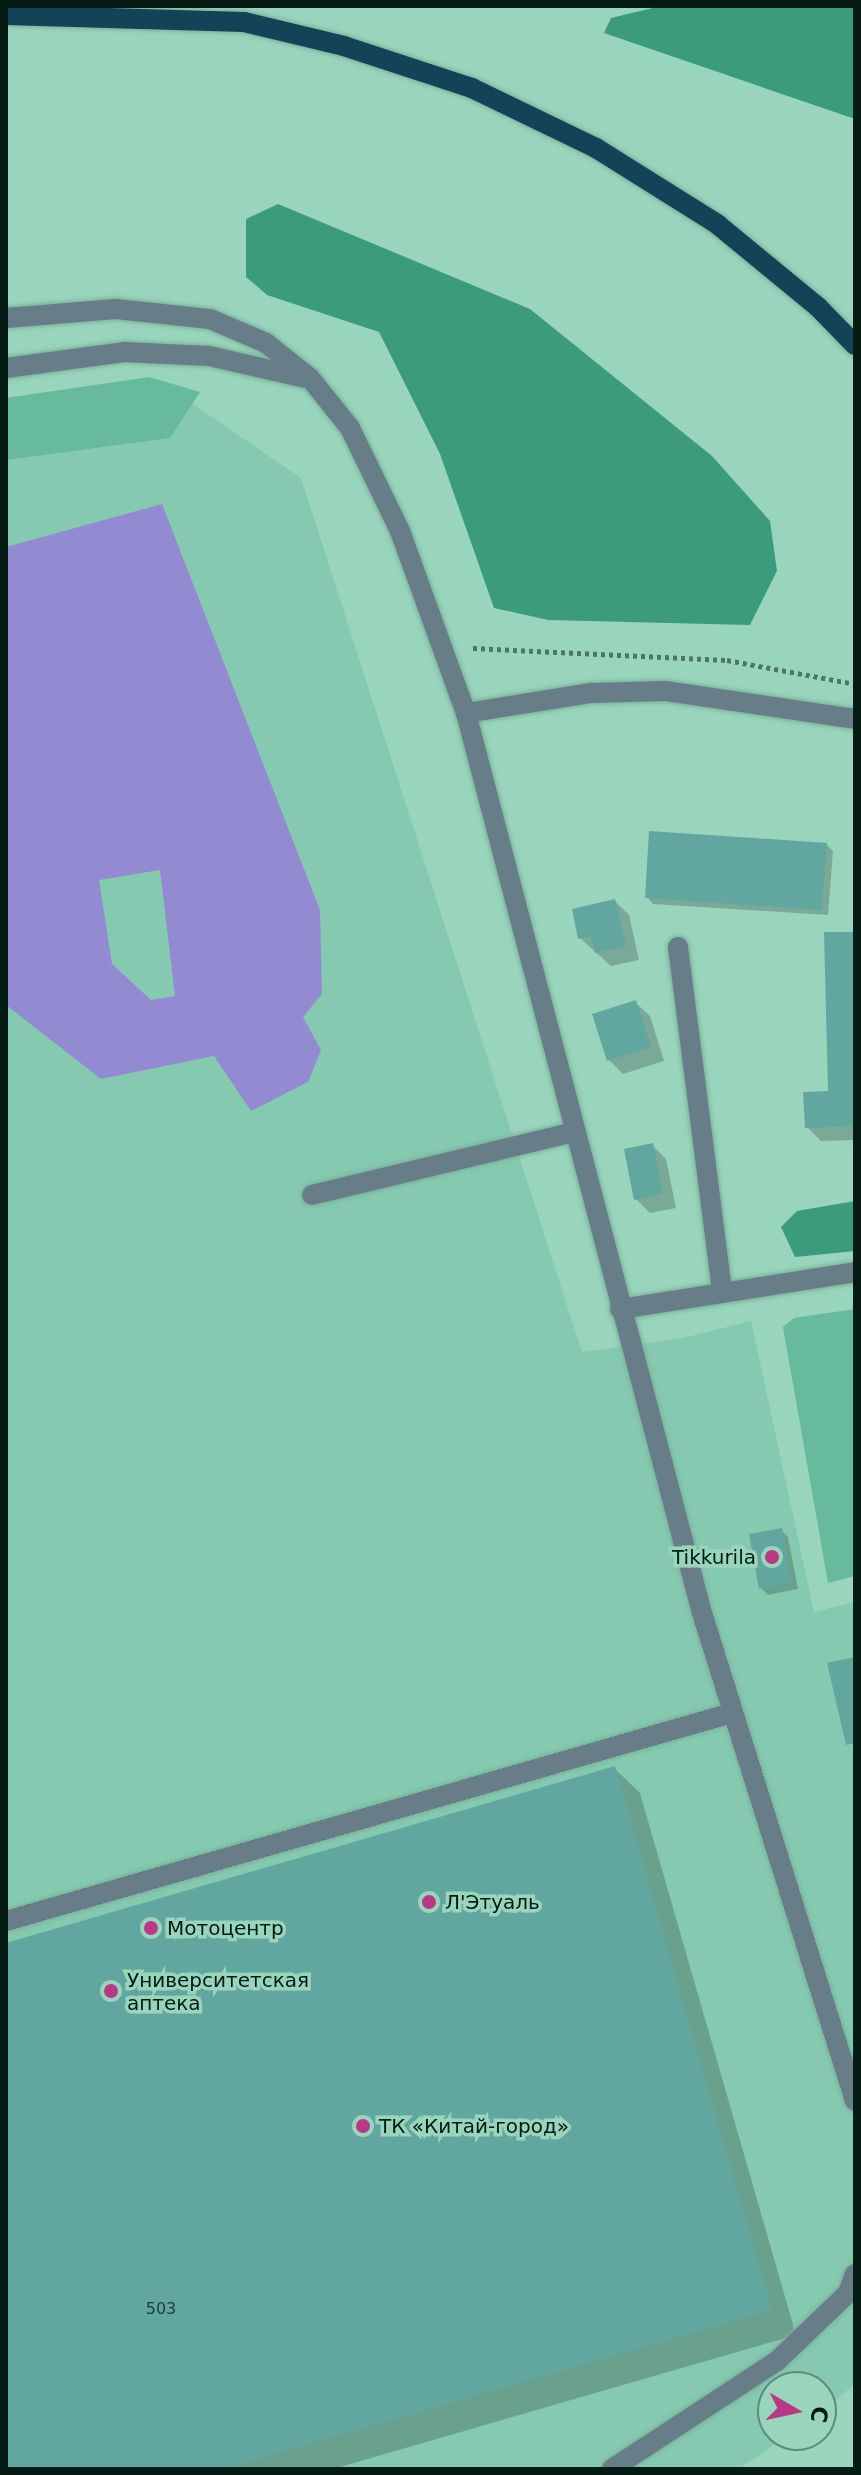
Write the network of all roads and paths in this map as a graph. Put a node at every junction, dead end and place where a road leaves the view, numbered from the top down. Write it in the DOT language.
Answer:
graph roads {
  1 [pos="6,15"];
  2 [pos="6,318"];
  3 [pos="855,345"];
  4 [pos="6,368"];
  5 [pos="310,378"];
  6 [pos="466,713"];
  7 [pos="855,719"];
  8 [pos="678,947"];
  9 [pos="574,1132"];
  10 [pos="312,1195"];
  11 [pos="855,1272"];
  12 [pos="722,1291"];
  13 [pos="620,1309"];
  14 [pos="732,1713"];
  15 [pos="6,1921"];
  16 [pos="855,2101"];
  17 [pos="855,2274"];
  18 [pos="612,2469"];
  1 -- 3 [label="main road"];
  2 -- 5 [label="street"];
  4 -- 5 [label="street"];
  5 -- 6 [label="street"];
  6 -- 7 [label="street"];
  6 -- 9 [label="street"];
  8 -- 12 [label="street"];
  9 -- 10 [label="street"];
  9 -- 13 [label="street"];
  11 -- 12 [label="street"];
  12 -- 13 [label="street"];
  13 -- 14 [label="street"];
  14 -- 15 [label="street"];
  14 -- 16 [label="street"];
  17 -- 18 [label="street"];
}
